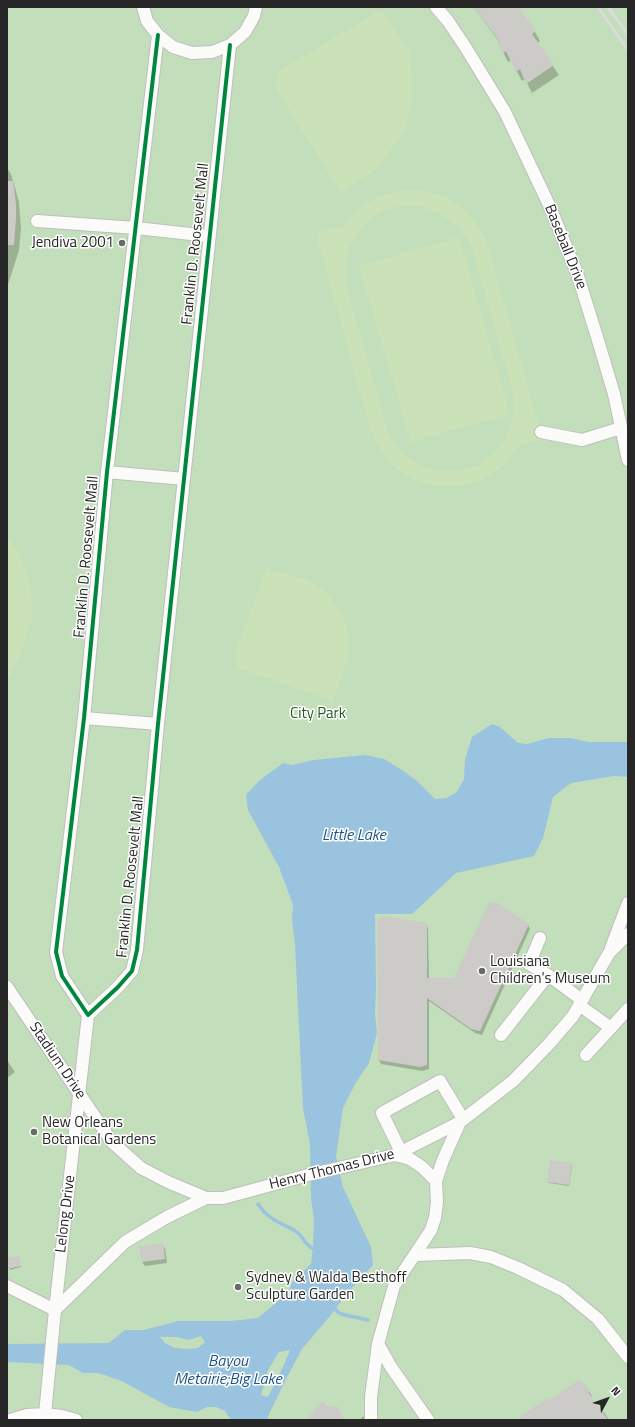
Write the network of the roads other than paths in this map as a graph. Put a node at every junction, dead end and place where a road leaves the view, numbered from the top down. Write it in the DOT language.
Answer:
graph roads {
  1 [pos="143,7"];
  2 [pos="256,7"];
  3 [pos="436,7"];
  4 [pos="158,35"];
  5 [pos="230,45"];
  6 [pos="37,221"];
  7 [pos="136,228"];
  8 [pos="209,236"];
  9 [pos="621,428"];
  10 [pos="540,432"];
  11 [pos="628,460"];
  12 [pos="107,472"];
  13 [pos="184,479"];
  14 [pos="84,718"];
  15 [pos="158,724"];
  16 [pos="628,903"];
  17 [pos="628,934"];
  18 [pos="540,938"];
  19 [pos="609,953"];
  20 [pos="548,975"];
  21 [pos="7,987"];
  22 [pos="581,1002"];
  23 [pos="628,1009"];
  24 [pos="88,1015"];
  25 [pos="611,1028"];
  26 [pos="501,1035"];
  27 [pos="586,1055"];
  28 [pos="80,1094"];
  29 [pos="462,1120"];
  30 [pos="398,1154"];
  31 [pos="436,1181"];
  32 [pos="206,1198"];
  33 [pos="416,1254"];
  34 [pos="7,1286"];
  35 [pos="55,1310"];
  36 [pos="378,1344"];
  37 [pos="628,1357"];
  38 [pos="45,1414"];
  39 [pos="10,1420"];
  40 [pos="76,1420"];
  41 [pos="371,1420"];
  42 [pos="428,1420"];
  1 -- 4 [label="street"];
  2 -- 5 [label="street"];
  3 -- 9 [label="street, Baseball Drive"];
  4 -- 5 [label="street"];
  4 -- 7 [label="street, Franklin D. Roosevelt Mall"];
  5 -- 8 [label="street, Franklin D. Roosevelt Mall"];
  6 -- 7 [label="street"];
  7 -- 8 [label="street"];
  7 -- 12 [label="street, Franklin D. Roosevelt Mall"];
  8 -- 13 [label="street, Franklin D. Roosevelt Mall"];
  9 -- 10 [label="street"];
  9 -- 11 [label="street, Baseball Drive"];
  12 -- 13 [label="street"];
  12 -- 14 [label="street, Franklin D. Roosevelt Mall"];
  13 -- 15 [label="street, Franklin D. Roosevelt Mall"];
  14 -- 15 [label="street"];
  14 -- 24 [label="street, Franklin D. Roosevelt Mall"];
  15 -- 24 [label="street, Franklin D. Roosevelt Mall"];
  16 -- 19 [label="street"];
  17 -- 19 [label="street, Henry Thomas Drive"];
  18 -- 20 [label="street"];
  19 -- 22 [label="street, Henry Thomas Drive"];
  20 -- 22 [label="street"];
  20 -- 26 [label="street"];
  21 -- 28 [label="street, Stadium Drive"];
  22 -- 25 [label="street"];
  22 -- 29 [label="street, Henry Thomas Drive"];
  23 -- 25 [label="street"];
  24 -- 28 [label="street, Lelong Drive"];
  25 -- 27 [label="street"];
  28 -- 32 [label="street, Stadium Drive"];
  28 -- 35 [label="street, Lelong Drive"];
  29 -- 30 [label="street, Henry Thomas Drive"];
  29 -- 30 [label="street"];
  29 -- 31 [label="street"];
  30 -- 31 [label="street"];
  30 -- 32 [label="street, Henry Thomas Drive"];
  31 -- 33 [label="street"];
  32 -- 35 [label="street, Henry Thomas Drive"];
  33 -- 36 [label="street"];
  33 -- 37 [label="street"];
  34 -- 35 [label="street"];
  35 -- 38 [label="street, Lelong Drive"];
  36 -- 41 [label="street"];
  36 -- 42 [label="street"];
  38 -- 39 [label="street"];
  38 -- 40 [label="street"];
}
